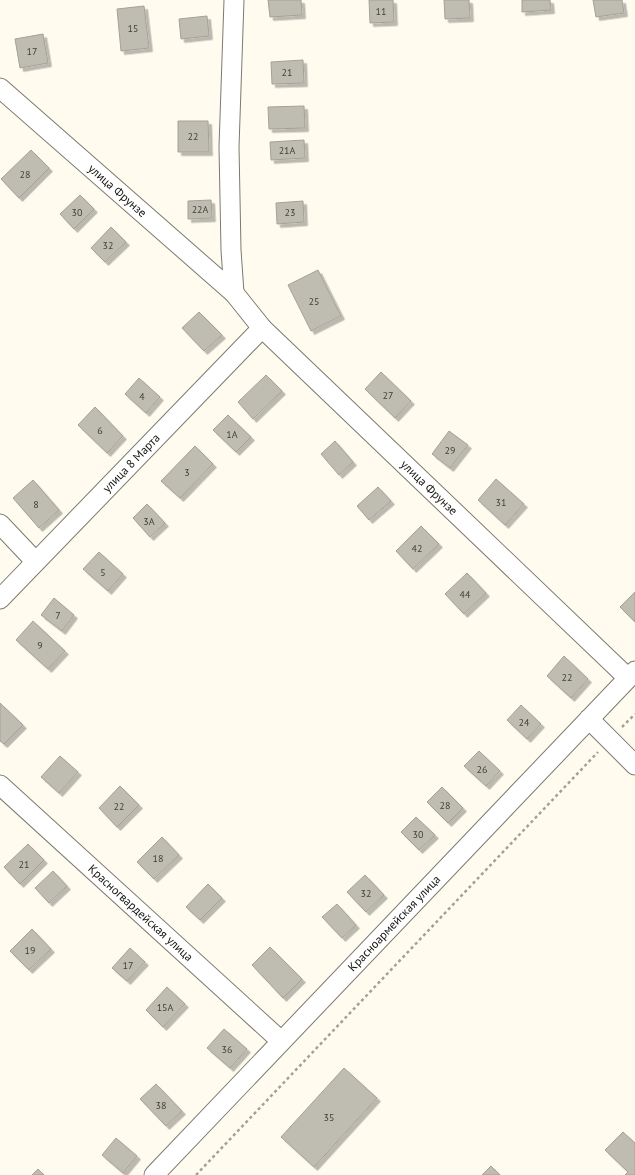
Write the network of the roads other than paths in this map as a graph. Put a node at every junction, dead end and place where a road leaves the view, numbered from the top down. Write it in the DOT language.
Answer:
graph roads {
  1 [pos="234,0"];
  2 [pos="0,88"];
  3 [pos="234,293"];
  4 [pos="262,328"];
  5 [pos="0,524"];
  6 [pos="35,561"];
  7 [pos="0,599"];
  8 [pos="632,675"];
  9 [pos="589,719"];
  10 [pos="635,765"];
  11 [pos="0,785"];
  12 [pos="281,1041"];
  13 [pos="154,1175"];
  1 -- 3 [label="street"];
  2 -- 3 [label="street, улица Фрунзе"];
  3 -- 4 [label="street, улица Фрунзе"];
  4 -- 6 [label="street, улица 8 Марта"];
  4 -- 8 [label="street, улица Фрунзе"];
  5 -- 6 [label="street"];
  6 -- 7 [label="street, улица 8 Марта"];
  8 -- 9 [label="street, Красноармейская улица"];
  9 -- 10 [label="street"];
  9 -- 12 [label="street, Красноармейская улица"];
  11 -- 12 [label="street, Красногвардейская улица"];
  12 -- 13 [label="street, Красноармейская улица"];
}
